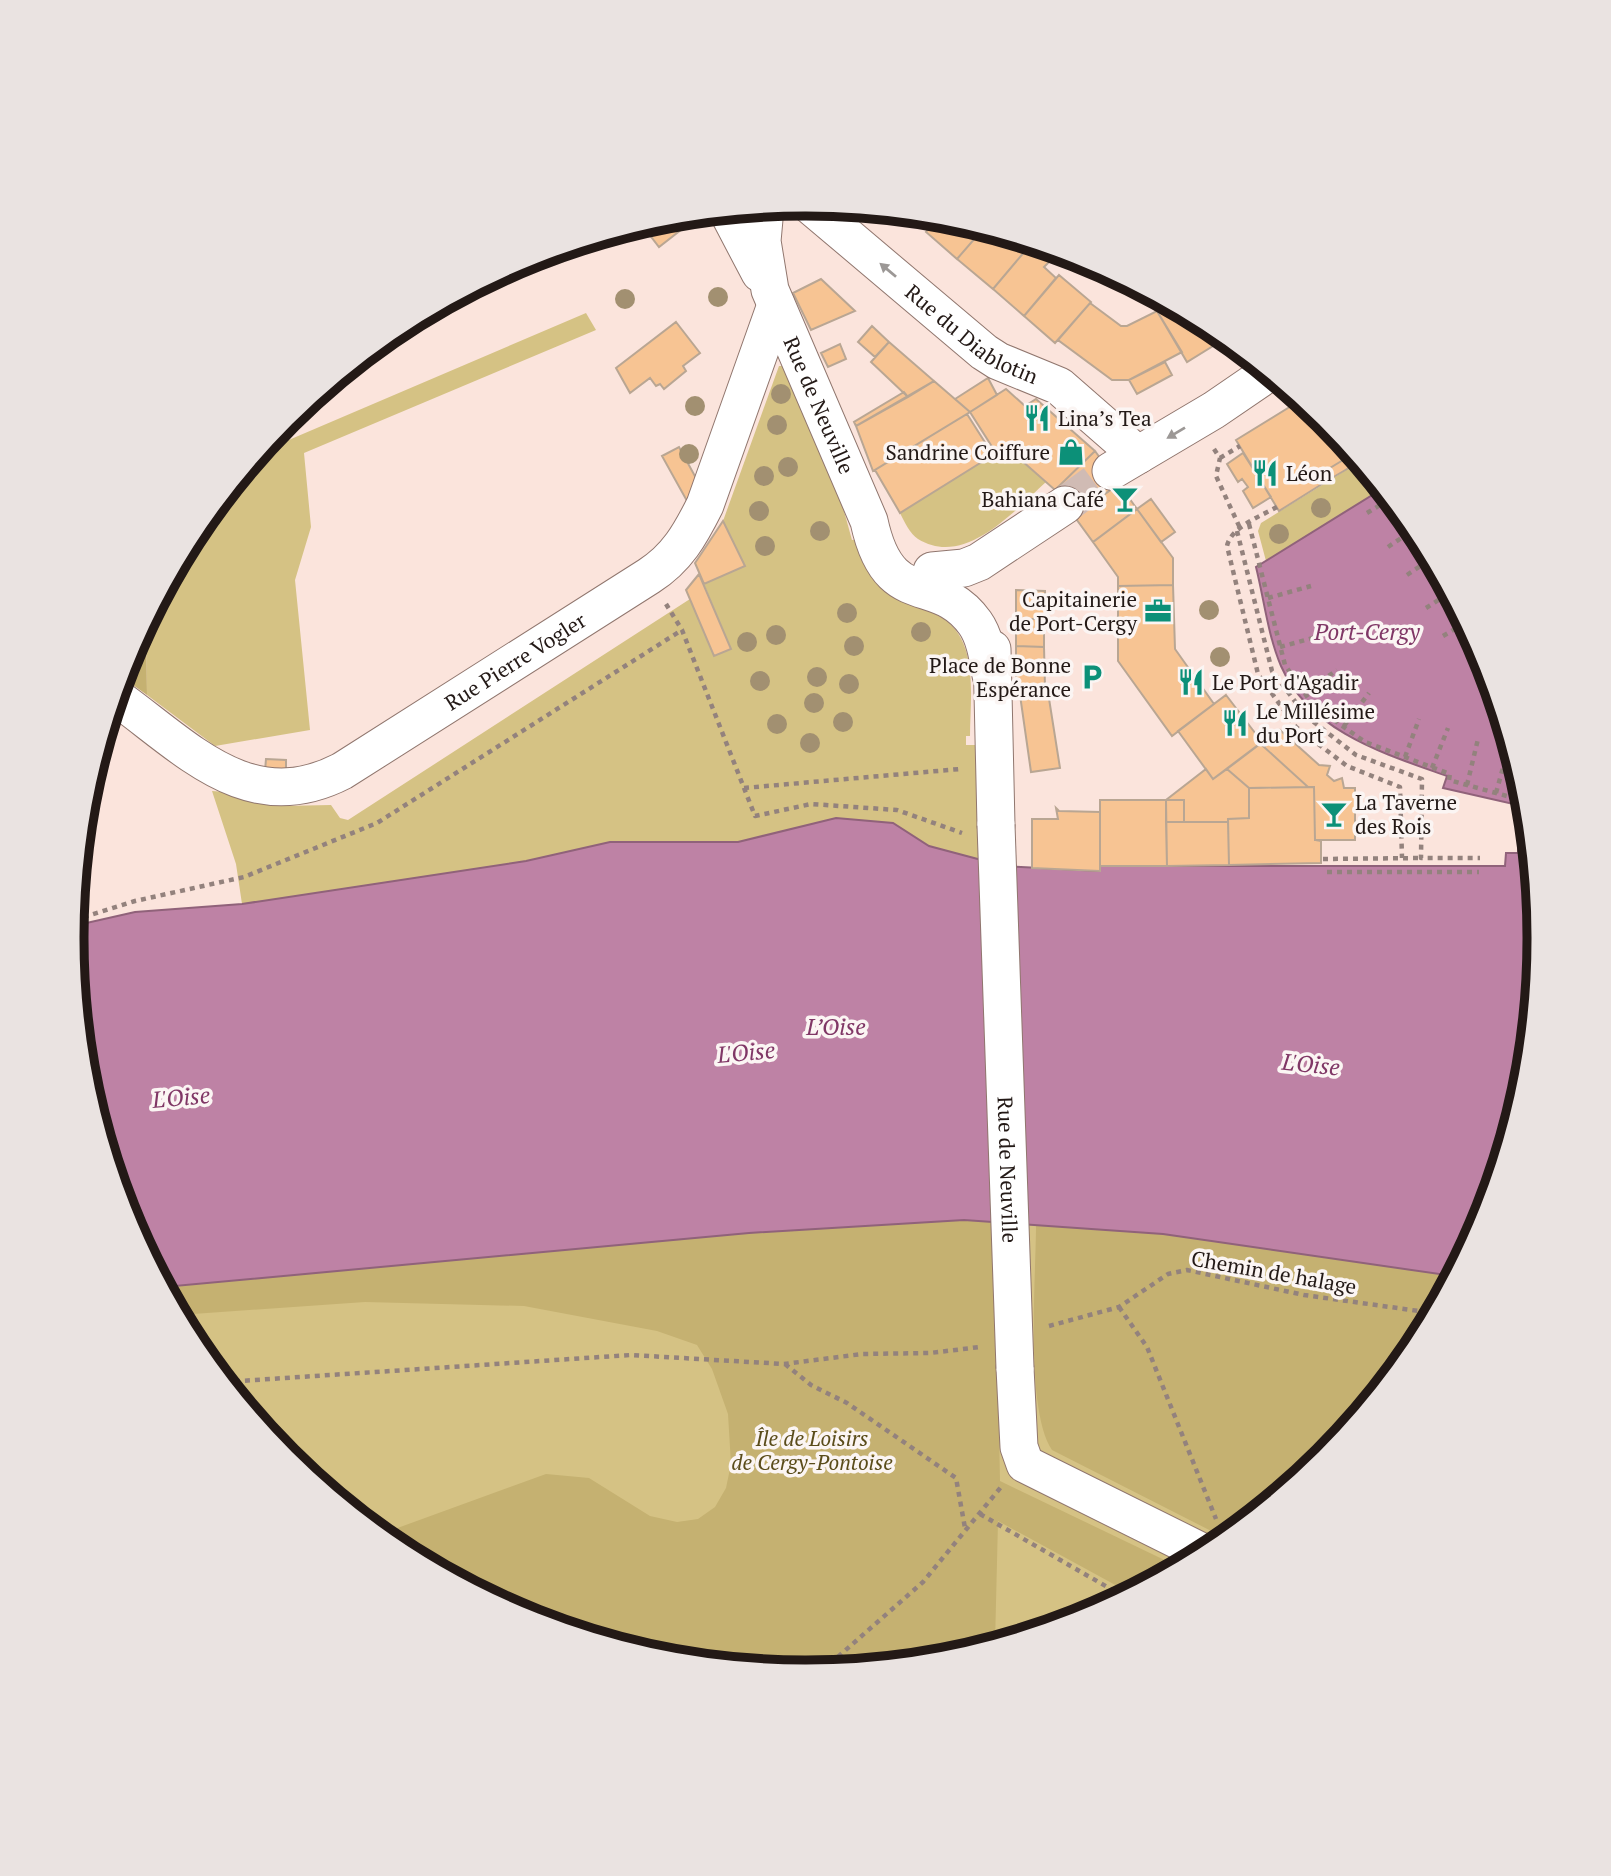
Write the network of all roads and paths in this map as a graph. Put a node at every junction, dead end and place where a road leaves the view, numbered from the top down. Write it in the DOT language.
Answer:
graph roads {
  1 [pos="824,217"];
  2 [pos="764,218"];
  3 [pos="733,221"];
  4 [pos="773,298"];
  5 [pos="1260,378"];
  6 [pos="1196,421"];
  7 [pos="1240,446"];
  8 [pos="1220,458"];
  9 [pos="1382,504"];
  10 [pos="1277,507"];
  11 [pos="1367,513"];
  12 [pos="1051,514"];
  13 [pos="869,521"];
  14 [pos="1249,523"];
  15 [pos="1239,530"];
  16 [pos="1405,537"];
  17 [pos="1388,547"];
  18 [pos="1422,565"];
  19 [pos="932,571"];
  20 [pos="1407,575"];
  21 [pos="1311,586"];
  22 [pos="1268,598"];
  23 [pos="1441,598"];
  24 [pos="1426,608"];
  25 [pos="1457,628"];
  26 [pos="1320,636"];
  27 [pos="1443,636"];
  28 [pos="1280,647"];
  29 [pos="1337,670"];
  30 [pos="992,675"];
  31 [pos="1304,693"];
  32 [pos="1369,693"];
  33 [pos="123,702"];
  34 [pos="1419,719"];
  35 [pos="1344,726"];
  36 [pos="1448,728"];
  37 [pos="1478,739"];
  38 [pos="1405,757"];
  39 [pos="1504,761"];
  40 [pos="1433,768"];
  41 [pos="946,769"];
  42 [pos="1466,785"];
  43 [pos="744,788"];
  44 [pos="1496,793"];
  45 [pos="1514,798"];
  46 [pos="982,830"];
  47 [pos="1402,858"];
  48 [pos="1421,858"];
  49 [pos="1323,859"];
  50 [pos="1480,859"];
  51 [pos="1327,872"];
  52 [pos="1479,872"];
  53 [pos="85,917"];
  54 [pos="1119,1307"];
  55 [pos="1422,1311"];
  56 [pos="1041,1328"];
  57 [pos="1003,1355"];
  58 [pos="784,1364"];
  59 [pos="236,1381"];
  60 [pos="1003,1485"];
  61 [pos="980,1514"];
  62 [pos="965,1528"];
  63 [pos="1212,1534"];
  64 [pos="1206,1538"];
  65 [pos="1113,1590"];
  66 [pos="836,1659"];
  6 -- 1 [label="street, Rue du Diablotin, one-way"];
  2 -- 4 [label="street, Rue de Neuville"];
  3 -- 4 [label="street, Rue de Neuville"];
  4 -- 13 [label="street, Rue de Neuville"];
  4 -- 33 [label="street, Rue Pierre Vogler"];
  5 -- 6 [label="street"];
  6 -- 8 [label="path"];
  7 -- 8 [label="path"];
  8 -- 15 [label="path"];
  9 -- 11 [label="path"];
  10 -- 14 [label="path"];
  12 -- 19 [label="street"];
  13 -- 19 [label="street, Rue de Neuville"];
  13 -- 30 [label="street, Rue de Neuville"];
  14 -- 15 [label="path"];
  14 -- 22 [label="path"];
  15 -- 47 [label="path"];
  15 -- 48 [label="path"];
  16 -- 17 [label="path"];
  18 -- 20 [label="path"];
  19 -- 30 [label="street, Rue de Neuville"];
  21 -- 22 [label="path"];
  22 -- 28 [label="path"];
  23 -- 24 [label="path"];
  25 -- 27 [label="path"];
  26 -- 28 [label="path"];
  28 -- 31 [label="path"];
  29 -- 31 [label="path"];
  30 -- 46 [label="street, Rue de Neuville"];
  31 -- 35 [label="path"];
  32 -- 35 [label="path"];
  34 -- 38 [label="path"];
  35 -- 38 [label="path"];
  36 -- 40 [label="path"];
  37 -- 42 [label="path"];
  38 -- 40 [label="path"];
  39 -- 44 [label="path"];
  40 -- 42 [label="path"];
  41 -- 43 [label="path"];
  42 -- 44 [label="path"];
  43 -- 46 [label="path"];
  43 -- 53 [label="path"];
  44 -- 45 [label="path"];
  46 -- 57 [label="street, Rue de Neuville, bridge"];
  47 -- 48 [label="path"];
  47 -- 49 [label="path"];
  48 -- 50 [label="path"];
  51 -- 52 [label="path"];
  54 -- 55 [label="path, Chemin de halage"];
  54 -- 56 [label="path, Chemin de halage"];
  54 -- 63 [label="path"];
  57 -- 58 [label="path"];
  57 -- 64 [label="street, Rue de Neuville"];
  58 -- 59 [label="path"];
  58 -- 62 [label="path"];
  60 -- 61 [label="path"];
  61 -- 62 [label="path"];
  61 -- 65 [label="path"];
  62 -- 66 [label="path"];
}
